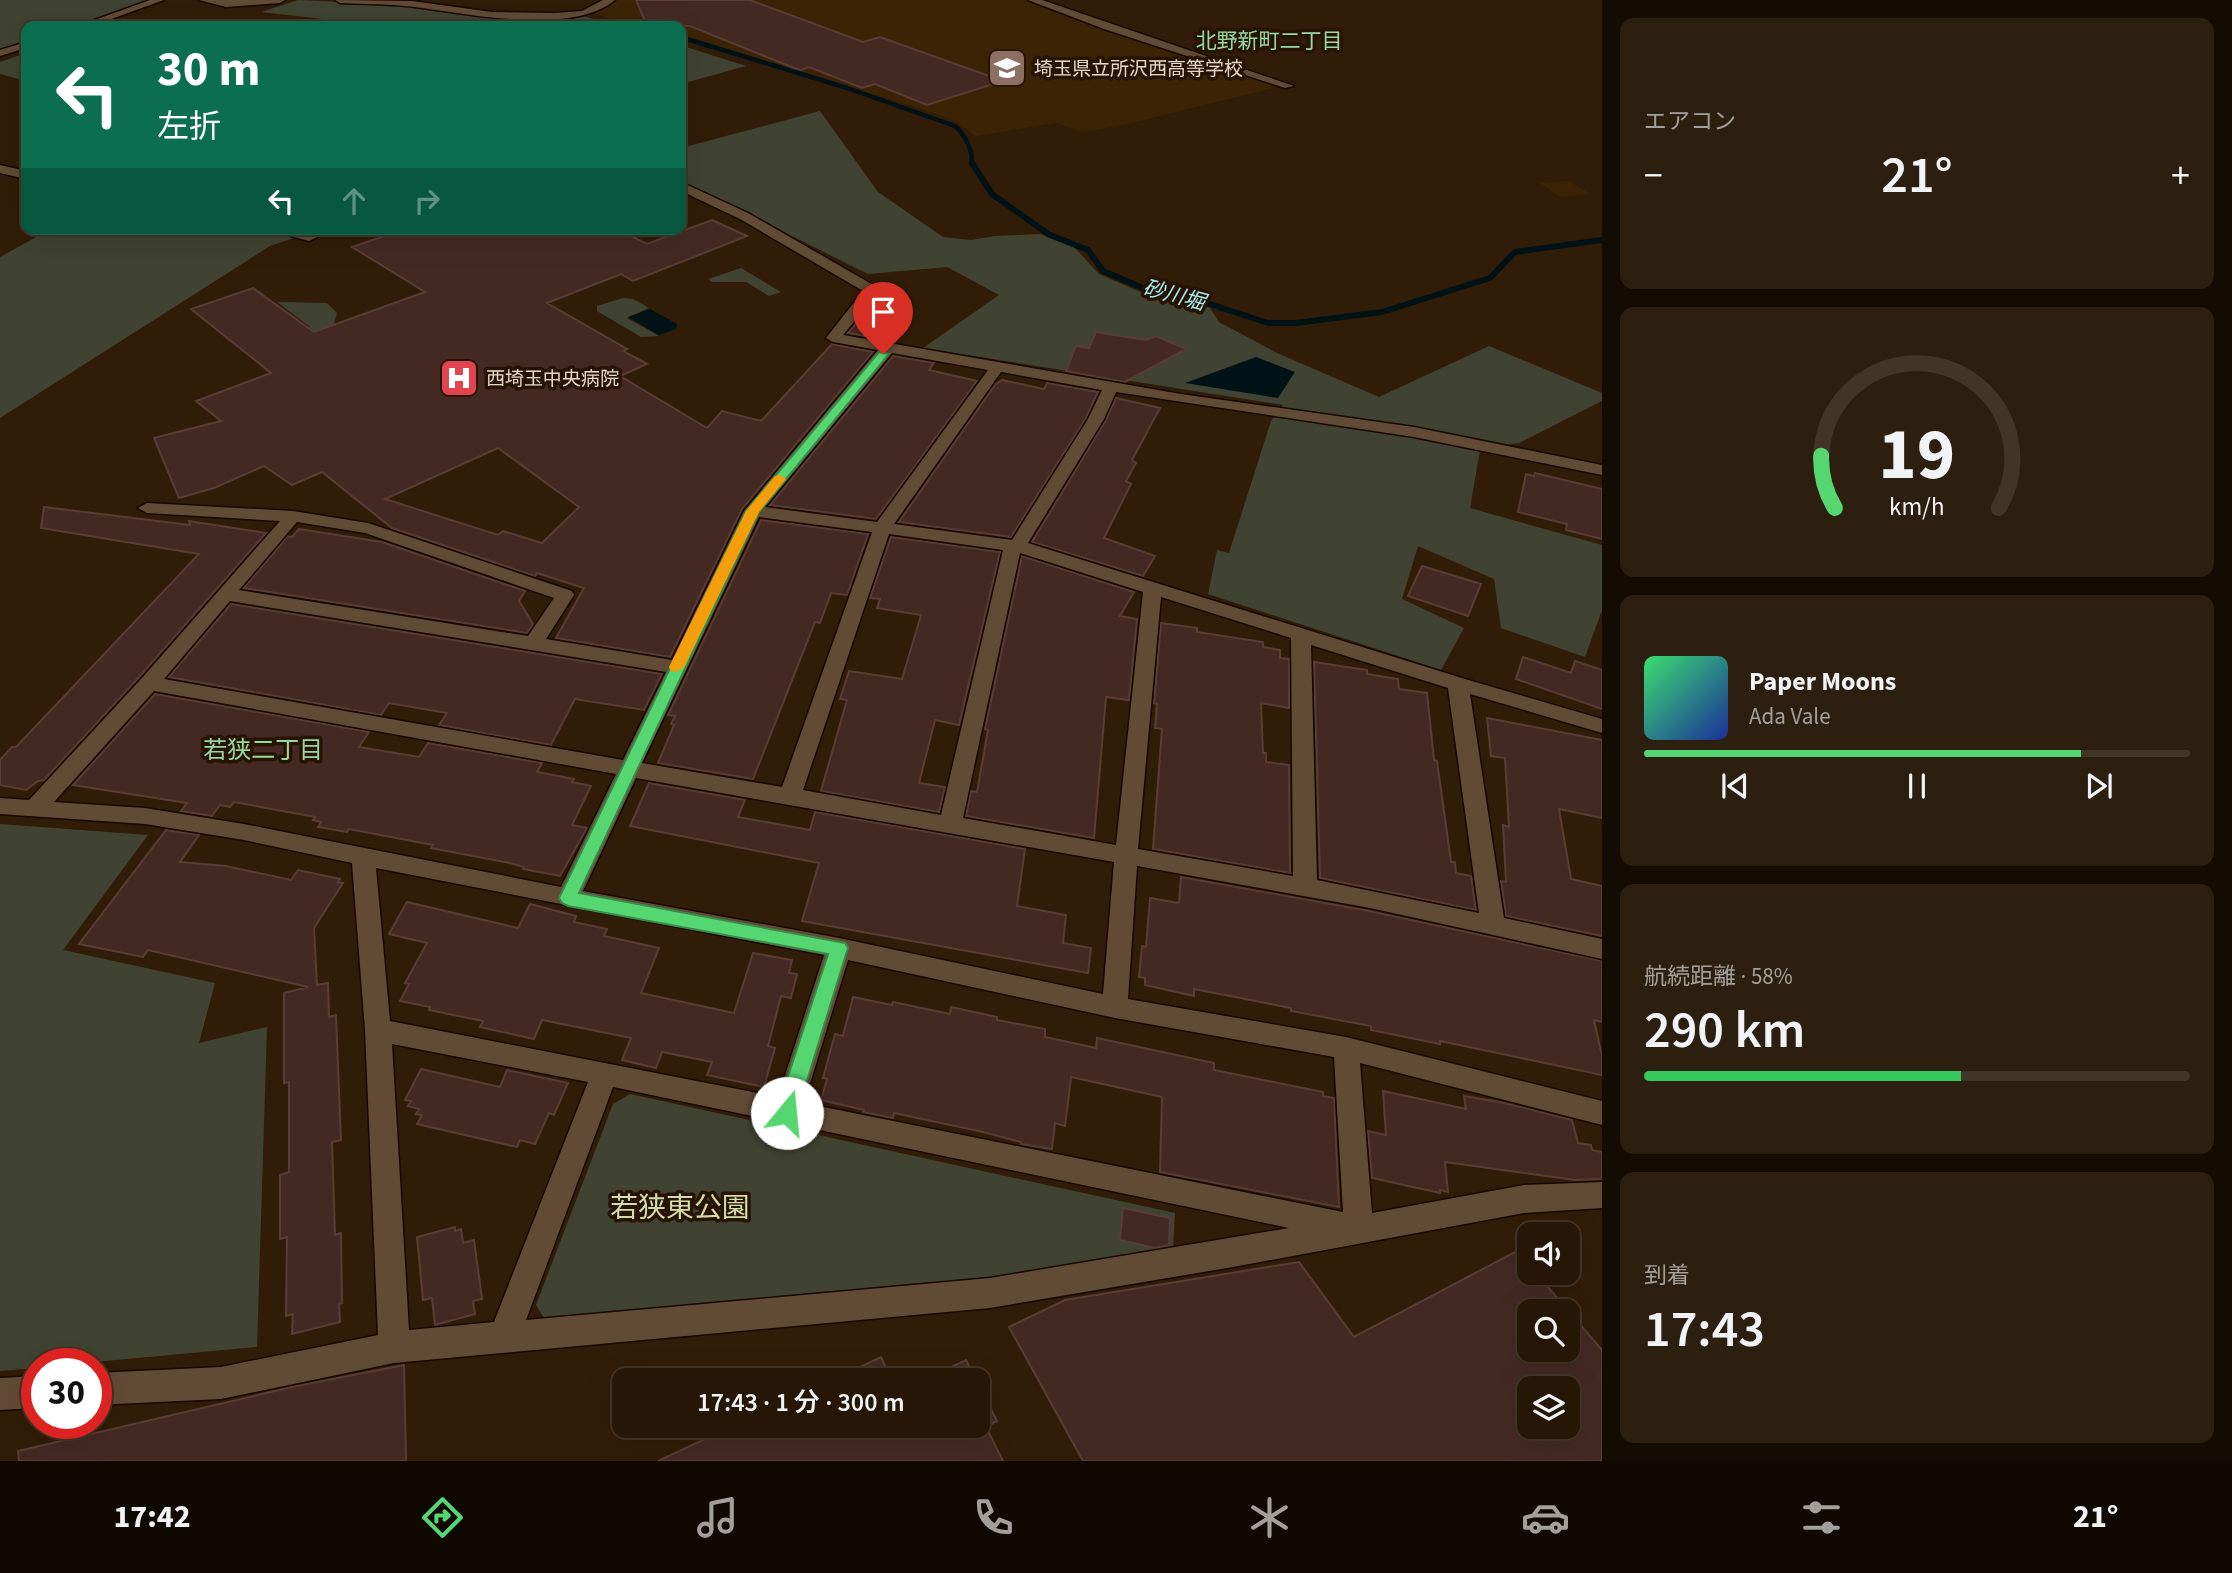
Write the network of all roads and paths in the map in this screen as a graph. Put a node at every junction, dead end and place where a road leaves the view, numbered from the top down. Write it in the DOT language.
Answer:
graph roads {
  1 [pos="159,0"];
  2 [pos="204,0"];
  3 [pos="280,0"];
  4 [pos="340,0"];
  5 [pos="610,0"];
  6 [pos="1033,0"];
  7 [pos="98,21"];
  8 [pos="21,47"];
  9 [pos="0,53"];
  10 [pos="1289,86"];
  11 [pos="0,169"];
  12 [pos="21,174"];
  13 [pos="686,188"];
  14 [pos="888,348"];
  15 [pos="998,366"];
  16 [pos="1111,387"];
  17 [pos="1602,470"];
  18 [pos="147,508"];
  19 [pos="753,511"];
  20 [pos="293,516"];
  21 [pos="881,528"];
  22 [pos="1015,545"];
  23 [pos="1153,587"];
  24 [pos="226,594"];
  25 [pos="1301,634"];
  26 [pos="533,643"];
  27 [pos="676,667"];
  28 [pos="149,683"];
  29 [pos="1458,684"];
  30 [pos="1602,726"];
  31 [pos="629,769"];
  32 [pos="790,796"];
  33 [pos="0,806"];
  34 [pos="36,807"];
  35 [pos="950,825"];
  36 [pos="363,856"];
  37 [pos="1126,857"];
  38 [pos="1305,887"];
  39 [pos="568,898"];
  40 [pos="1493,924"];
  41 [pos="839,948"];
  42 [pos="1602,949"];
  43 [pos="1115,1007"];
  44 [pos="378,1031"];
  45 [pos="1346,1048"];
  46 [pos="605,1074"];
  47 [pos="1602,1112"];
  48 [pos="787,1113"];
  49 [pos="1602,1195"];
  50 [pos="1359,1229"];
  51 [pos="504,1337"];
  52 [pos="394,1346"];
  53 [pos="112,1388"];
  54 [pos="21,1393"];
  55 [pos="0,1394"];
  1 -- 7 [label="street"];
  2 -- 3 [label="street"];
  4 -- 5 [label="street"];
  6 -- 10 [label="street"];
  8 -- 9 [label="street"];
  11 -- 12 [label="street"];
  13 -- 14 [label="street"];
  14 -- 15 [label="street"];
  14 -- 19 [label="street"];
  15 -- 16 [label="street"];
  15 -- 21 [label="street"];
  16 -- 17 [label="street"];
  16 -- 22 [label="street"];
  18 -- 20 [label="street"];
  19 -- 21 [label="street"];
  19 -- 27 [label="street"];
  20 -- 24 [label="street"];
  20 -- 26 [label="street"];
  21 -- 22 [label="street"];
  21 -- 32 [label="street"];
  22 -- 23 [label="street"];
  22 -- 35 [label="street"];
  23 -- 25 [label="street"];
  23 -- 37 [label="street"];
  24 -- 26 [label="street"];
  24 -- 28 [label="street"];
  25 -- 29 [label="street"];
  25 -- 38 [label="street"];
  26 -- 27 [label="street"];
  27 -- 31 [label="street"];
  28 -- 31 [label="street"];
  28 -- 34 [label="street"];
  29 -- 30 [label="street"];
  29 -- 40 [label="street"];
  31 -- 32 [label="street"];
  31 -- 39 [label="street"];
  32 -- 35 [label="street"];
  33 -- 34 [label="street"];
  34 -- 36 [label="street"];
  35 -- 37 [label="street"];
  36 -- 39 [label="street"];
  36 -- 44 [label="street"];
  37 -- 38 [label="street"];
  37 -- 43 [label="street"];
  38 -- 40 [label="street"];
  39 -- 41 [label="street"];
  40 -- 42 [label="street"];
  41 -- 43 [label="street"];
  41 -- 48 [label="street"];
  43 -- 45 [label="street"];
  44 -- 46 [label="street"];
  44 -- 52 [label="street"];
  45 -- 47 [label="street"];
  45 -- 50 [label="street"];
  46 -- 48 [label="street"];
  46 -- 51 [label="street"];
  48 -- 50 [label="street"];
  49 -- 50 [label="street"];
  50 -- 51 [label="street"];
  51 -- 52 [label="street"];
  52 -- 53 [label="street"];
  54 -- 55 [label="street"];
}
